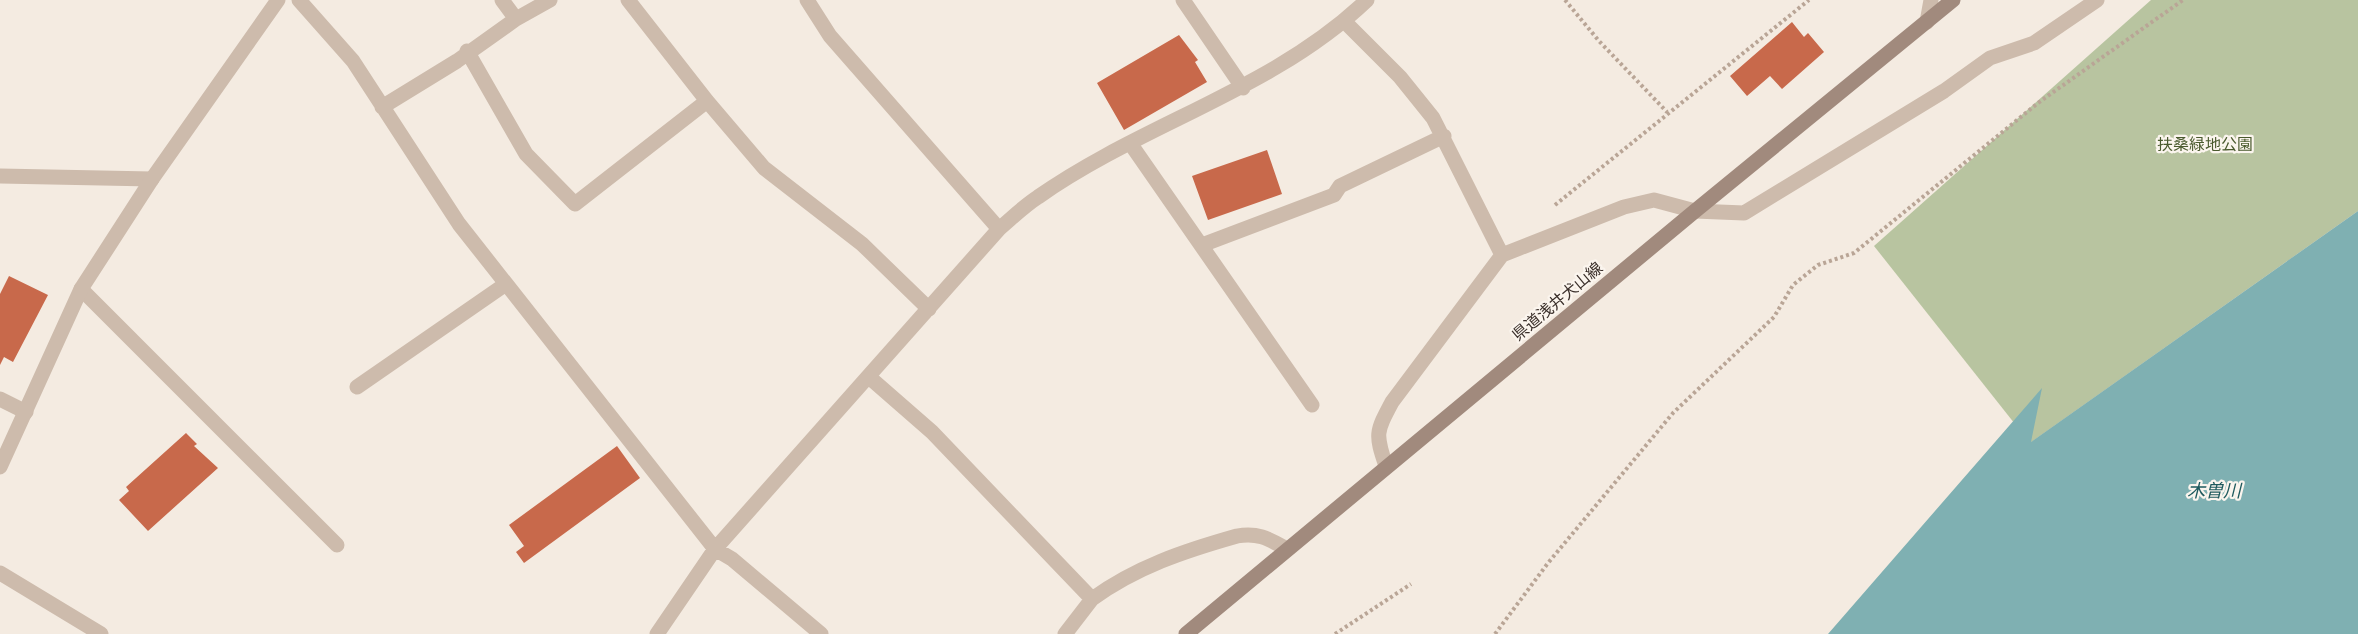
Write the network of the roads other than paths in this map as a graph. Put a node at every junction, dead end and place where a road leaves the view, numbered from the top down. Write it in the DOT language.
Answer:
graph roads {
  1 [pos="278,0"];
  2 [pos="299,0"];
  3 [pos="502,0"];
  4 [pos="550,0"];
  5 [pos="628,0"];
  6 [pos="807,0"];
  7 [pos="1183,0"];
  8 [pos="1367,0"];
  9 [pos="1931,0"];
  10 [pos="1953,0"];
  11 [pos="2097,0"];
  12 [pos="516,19"];
  13 [pos="1344,21"];
  14 [pos="1927,22"];
  15 [pos="467,51"];
  16 [pos="1243,88"];
  17 [pos="707,101"];
  18 [pos="382,107"];
  19 [pos="1444,136"];
  20 [pos="1130,143"];
  21 [pos="0,176"];
  22 [pos="152,180"];
  23 [pos="1695,211"];
  24 [pos="999,229"];
  25 [pos="1202,244"];
  26 [pos="1502,255"];
  27 [pos="506,284"];
  28 [pos="81,289"];
  29 [pos="929,309"];
  30 [pos="869,377"];
  31 [pos="357,387"];
  32 [pos="0,399"];
  33 [pos="1312,405"];
  34 [pos="26,412"];
  35 [pos="1386,466"];
  36 [pos="0,467"];
  37 [pos="337,545"];
  38 [pos="715,549"];
  39 [pos="1287,549"];
  40 [pos="0,573"];
  41 [pos="1092,599"];
  42 [pos="101,634"];
  43 [pos="657,634"];
  44 [pos="821,634"];
  45 [pos="1065,634"];
  46 [pos="1186,634"];
  1 -- 22 [label="street"];
  2 -- 18 [label="street"];
  3 -- 12 [label="street"];
  4 -- 12 [label="street"];
  5 -- 17 [label="street"];
  6 -- 24 [label="street"];
  7 -- 16 [label="street"];
  8 -- 13 [label="street"];
  9 -- 14 [label="street"];
  10 -- 14 [label="main road, 県道浅井犬山線"];
  11 -- 23 [label="street"];
  12 -- 15 [label="street"];
  13 -- 16 [label="street"];
  13 -- 19 [label="street"];
  14 -- 23 [label="main road, 県道浅井犬山線"];
  15 -- 17 [label="street"];
  15 -- 18 [label="street"];
  16 -- 20 [label="street"];
  17 -- 29 [label="street"];
  18 -- 27 [label="street"];
  19 -- 25 [label="street"];
  19 -- 26 [label="street"];
  20 -- 24 [label="street"];
  20 -- 25 [label="street"];
  21 -- 22 [label="street"];
  22 -- 28 [label="street"];
  23 -- 26 [label="street"];
  23 -- 35 [label="main road, 県道浅井犬山線"];
  24 -- 29 [label="street"];
  25 -- 33 [label="street"];
  26 -- 35 [label="street"];
  27 -- 31 [label="street"];
  27 -- 38 [label="street"];
  28 -- 34 [label="street"];
  28 -- 37 [label="street"];
  29 -- 30 [label="street"];
  30 -- 38 [label="street"];
  30 -- 41 [label="street"];
  32 -- 34 [label="street"];
  34 -- 36 [label="street"];
  35 -- 39 [label="main road, 県道浅井犬山線"];
  38 -- 43 [label="street"];
  38 -- 44 [label="street"];
  39 -- 41 [label="street"];
  39 -- 46 [label="main road, 県道浅井犬山線"];
  40 -- 42 [label="street"];
  41 -- 45 [label="street"];
}
